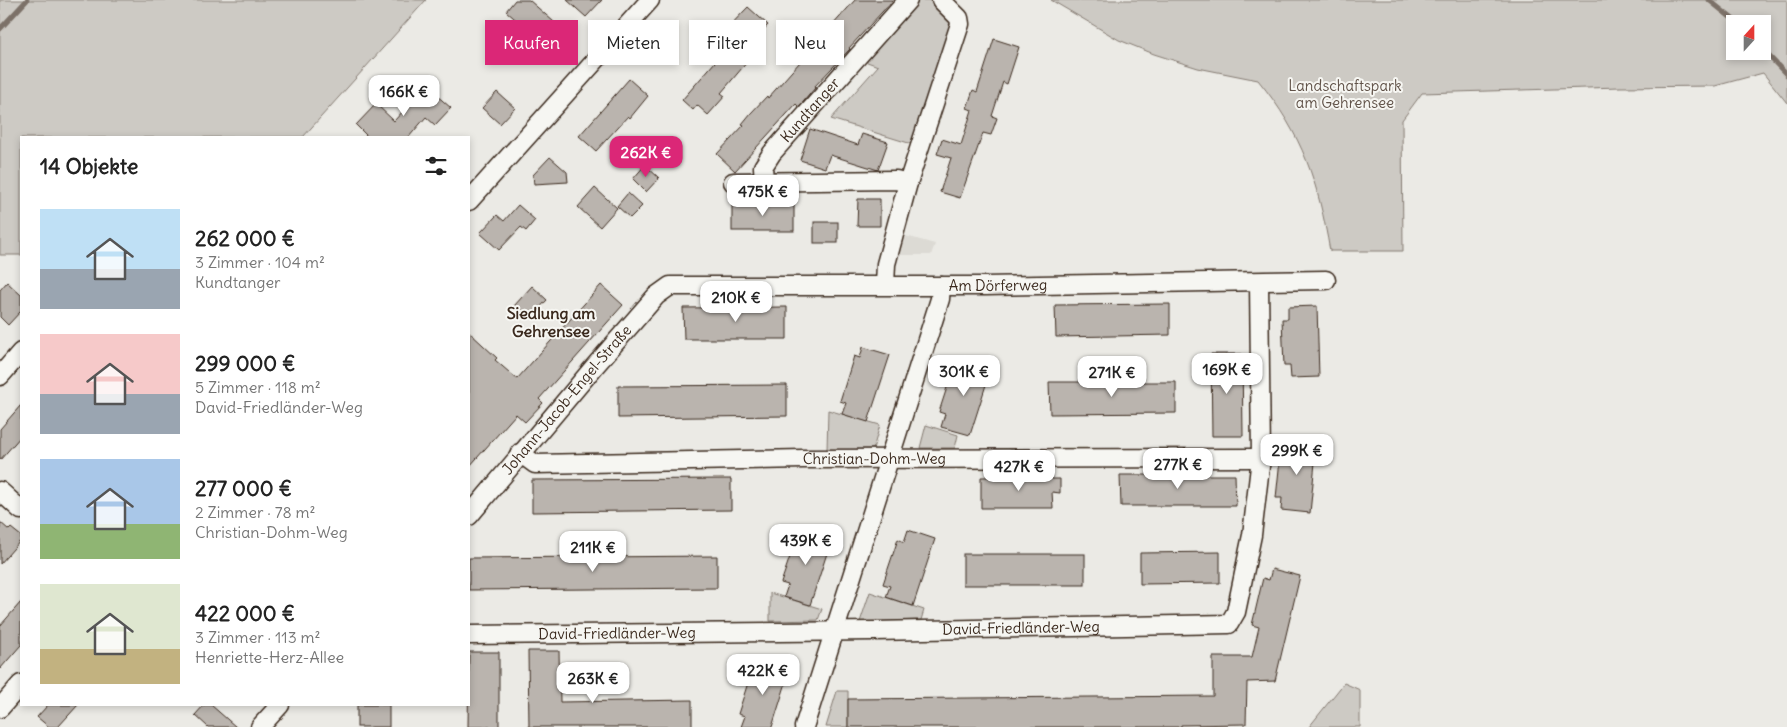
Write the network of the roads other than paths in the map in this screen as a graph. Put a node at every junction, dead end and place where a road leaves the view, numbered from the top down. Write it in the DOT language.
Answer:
graph roads {
  1 [pos="650,0"];
  2 [pos="908,0"];
  3 [pos="941,0"];
  4 [pos="764,181"];
  5 [pos="733,182"];
  6 [pos="908,183"];
  7 [pos="470,200"];
  8 [pos="1326,280"];
  9 [pos="1259,282"];
  10 [pos="670,286"];
  11 [pos="885,286"];
  12 [pos="941,286"];
  13 [pos="20,353"];
  14 [pos="0,376"];
  15 [pos="520,453"];
  16 [pos="1260,458"];
  17 [pos="889,459"];
  18 [pos="0,491"];
  19 [pos="20,509"];
  20 [pos="470,515"];
  21 [pos="835,631"];
  22 [pos="470,635"];
  23 [pos="20,685"];
  24 [pos="279,706"];
  25 [pos="0,708"];
  26 [pos="260,727"];
  27 [pos="804,727"];
  1 -- 7 [label="street"];
  2 -- 4 [label="street, Kundtanger"];
  3 -- 6 [label="street"];
  4 -- 5 [label="street"];
  4 -- 6 [label="street"];
  6 -- 11 [label="street"];
  8 -- 9 [label="street, Am Dörferweg"];
  9 -- 12 [label="street, Am Dörferweg"];
  9 -- 16 [label="street, David-Friedländer-Weg"];
  10 -- 11 [label="street, Am Dörferweg"];
  10 -- 15 [label="street, Johann-Jacob-Engel-Straße"];
  11 -- 12 [label="street, Am Dörferweg"];
  12 -- 17 [label="street"];
  13 -- 14 [label="street"];
  15 -- 17 [label="street, Christian-Dohm-Weg"];
  15 -- 20 [label="street, Johann-Jacob-Engel-Straße"];
  16 -- 17 [label="street, Christian-Dohm-Weg"];
  16 -- 21 [label="street, David-Friedländer-Weg"];
  17 -- 21 [label="street"];
  18 -- 19 [label="street"];
  21 -- 22 [label="street, David-Friedländer-Weg"];
  21 -- 27 [label="street"];
  23 -- 25 [label="street"];
  24 -- 26 [label="street"];
}
